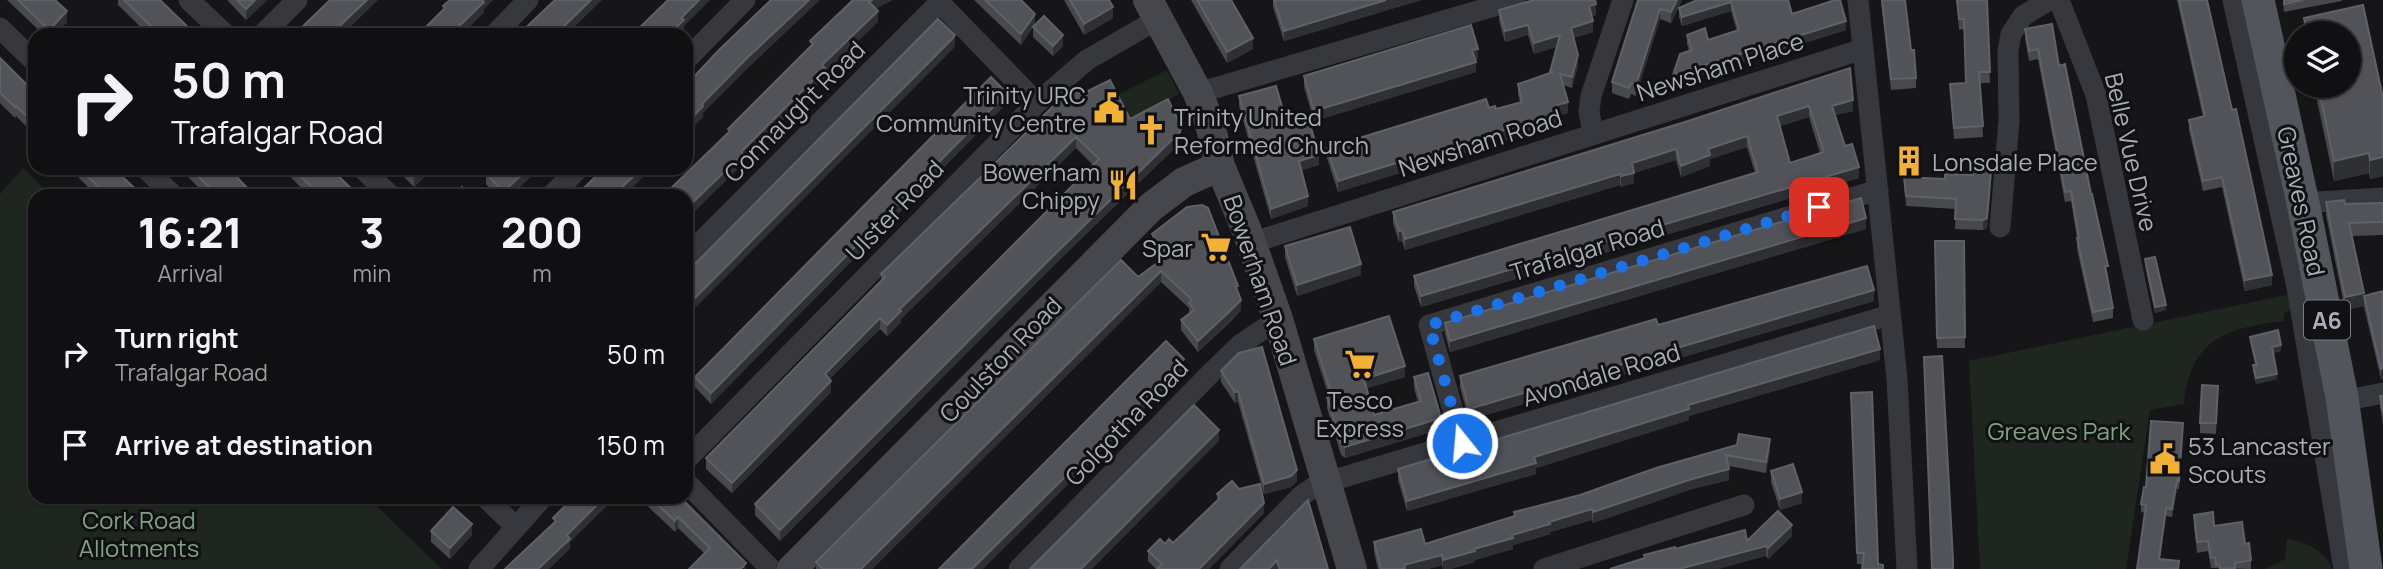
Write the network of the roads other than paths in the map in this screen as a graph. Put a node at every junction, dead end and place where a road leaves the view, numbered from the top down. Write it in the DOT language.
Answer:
graph roads {
  1 [pos="189,0"];
  2 [pos="297,0"];
  3 [pos="528,0"];
  4 [pos="746,0"];
  5 [pos="1515,0"];
  6 [pos="1623,0"];
  7 [pos="1858,0"];
  8 [pos="2049,0"];
  9 [pos="2059,0"];
  10 [pos="2233,0"];
  11 [pos="2258,0"];
  12 [pos="938,1"];
  13 [pos="1153,9"];
  14 [pos="0,28"];
  15 [pos="219,28"];
  16 [pos="269,28"];
  17 [pos="501,28"];
  18 [pos="1863,49"];
  19 [pos="693,53"];
  20 [pos="28,55"];
  21 [pos="1198,93"];
  22 [pos="1037,103"];
  23 [pos="1592,134"];
  24 [pos="1220,166"];
  25 [pos="152,175"];
  26 [pos="370,175"];
  27 [pos="572,175"];
  28 [pos="167,189"];
  29 [pos="384,189"];
  30 [pos="558,189"];
  31 [pos="1878,190"];
  32 [pos="2383,198"];
  33 [pos="2303,203"];
  34 [pos="2000,227"];
  35 [pos="1251,243"];
  36 [pos="693,250"];
  37 [pos="1890,316"];
  38 [pos="1278,319"];
  39 [pos="2143,320"];
  40 [pos="2383,393"];
  41 [pos="2343,401"];
  42 [pos="1462,443"];
  43 [pos="693,453"];
  44 [pos="1326,483"];
  45 [pos="693,489"];
  46 [pos="492,504"];
  47 [pos="537,504"];
  48 [pos="1744,505"];
  49 [pos="516,527"];
  50 [pos="479,569"];
  51 [pos="771,569"];
  52 [pos="792,569"];
  53 [pos="1019,569"];
  54 [pos="1230,569"];
  55 [pos="1352,569"];
  56 [pos="1544,569"];
  57 [pos="1907,569"];
  58 [pos="2344,569"];
  59 [pos="2366,569"];
  1 -- 15 [label="street"];
  2 -- 16 [label="street"];
  3 -- 17 [label="street"];
  4 -- 19 [label="street"];
  5 -- 21 [label="street"];
  6 -- 23 [label="street, Newsham Road"];
  7 -- 18 [label="street"];
  8 -- 34 [label="street"];
  9 -- 39 [label="street, Belle Vue Drive"];
  10 -- 58 [label="street"];
  11 -- 33 [label="main road, Greaves Road / A6"];
  12 -- 22 [label="street"];
  12 -- 36 [label="street, Connaught Road"];
  13 -- 21 [label="street, Bowerham Road"];
  13 -- 22 [label="street, Ulster Road"];
  14 -- 20 [label="street"];
  18 -- 23 [label="street, Newsham Place"];
  18 -- 31 [label="street"];
  21 -- 24 [label="street, Bowerham Road"];
  22 -- 43 [label="street, Ulster Road"];
  23 -- 35 [label="street, Newsham Road"];
  24 -- 35 [label="street, Bowerham Road"];
  24 -- 52 [label="street, Coulston Road"];
  25 -- 28 [label="street"];
  26 -- 29 [label="street"];
  27 -- 30 [label="street"];
  31 -- 37 [label="street"];
  31 -- 42 [label="street, Trafalgar Road"];
  32 -- 33 [label="street"];
  33 -- 41 [label="main road, Greaves Road / A6"];
  35 -- 38 [label="street, Bowerham Road"];
  37 -- 42 [label="street, Avondale Road"];
  37 -- 57 [label="street"];
  38 -- 44 [label="street, Bowerham Road"];
  38 -- 53 [label="street, Golgotha Road"];
  40 -- 41 [label="street"];
  41 -- 59 [label="main road, Greaves Road / A6"];
  42 -- 44 [label="street, Avondale Road"];
  44 -- 54 [label="street, Avondale Road"];
  44 -- 55 [label="street, Bowerham Road"];
  45 -- 51 [label="street"];
  46 -- 49 [label="street"];
  47 -- 49 [label="street"];
  48 -- 56 [label="street"];
  49 -- 50 [label="street"];
}
